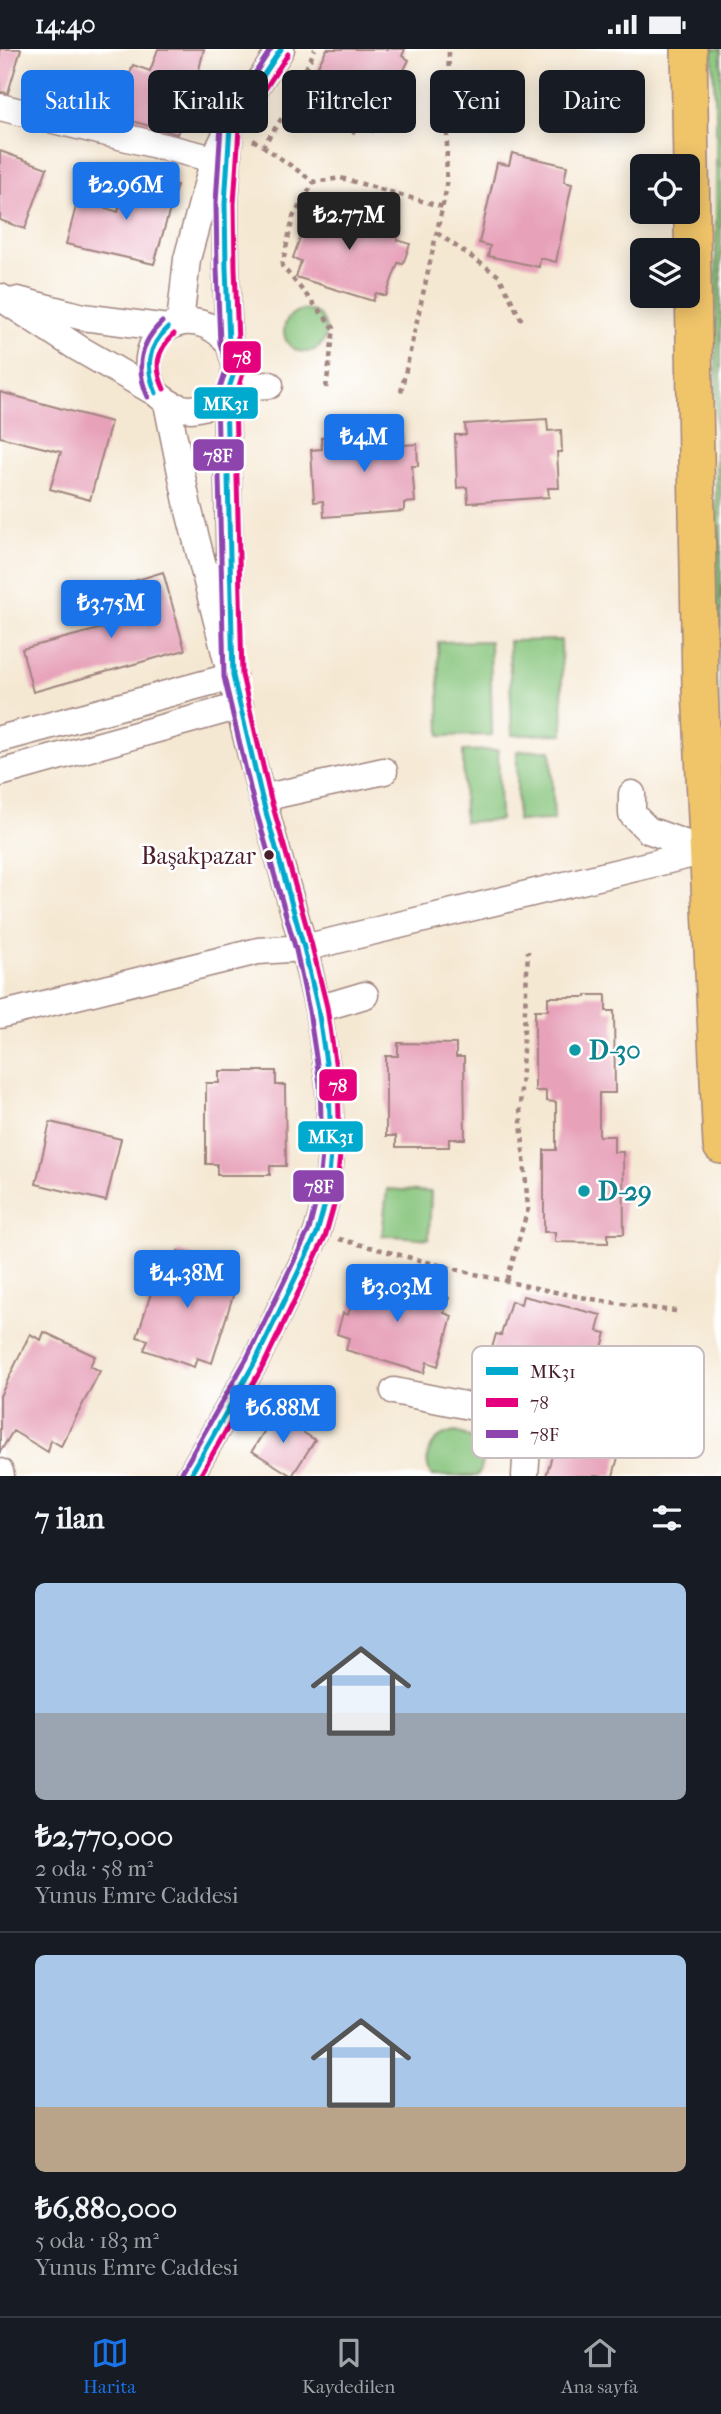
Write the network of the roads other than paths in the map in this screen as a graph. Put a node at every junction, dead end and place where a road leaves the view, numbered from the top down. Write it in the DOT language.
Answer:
graph roads {
  1 [pos="281,49"];
  2 [pos="689,49"];
  3 [pos="267,70"];
  4 [pos="0,107"];
  5 [pos="227,133"];
  6 [pos="230,133"];
  7 [pos="214,159"];
  8 [pos="0,297"];
  9 [pos="174,325"];
  10 [pos="229,343"];
  11 [pos="271,385"];
  12 [pos="228,392"];
  13 [pos="162,398"];
  14 [pos="233,675"];
  15 [pos="240,706"];
  16 [pos="0,739"];
  17 [pos="384,771"];
  18 [pos="0,773"];
  19 [pos="632,794"];
  20 [pos="262,798"];
  21 [pos="706,851"];
  22 [pos="304,948"];
  23 [pos="365,995"];
  24 [pos="318,1009"];
  25 [pos="0,1015"];
  26 [pos="721,1146"];
  27 [pos="394,1391"];
  28 [pos="472,1407"];
  29 [pos="526,1458"];
  30 [pos="190,1476"];
  31 [pos="524,1476"];
  1 -- 3 [label="street"];
  2 -- 21 [label="main road"];
  4 -- 7 [label="street"];
  5 -- 7 [label="street"];
  6 -- 10 [label="street"];
  7 -- 9 [label="street"];
  8 -- 9 [label="street"];
  8 -- 13 [label="street"];
  9 -- 10 [label="street"];
  9 -- 13 [label="street"];
  10 -- 12 [label="street"];
  11 -- 12 [label="street"];
  12 -- 13 [label="street"];
  12 -- 14 [label="street"];
  13 -- 14 [label="street"];
  14 -- 15 [label="street"];
  14 -- 16 [label="street"];
  15 -- 18 [label="street"];
  15 -- 20 [label="street"];
  17 -- 20 [label="street"];
  19 -- 21 [label="street"];
  20 -- 22 [label="street"];
  21 -- 22 [label="street"];
  21 -- 26 [label="main road"];
  22 -- 24 [label="street"];
  22 -- 25 [label="street"];
  23 -- 24 [label="street"];
  24 -- 30 [label="street"];
  27 -- 28 [label="street"];
  29 -- 31 [label="street"];
}
